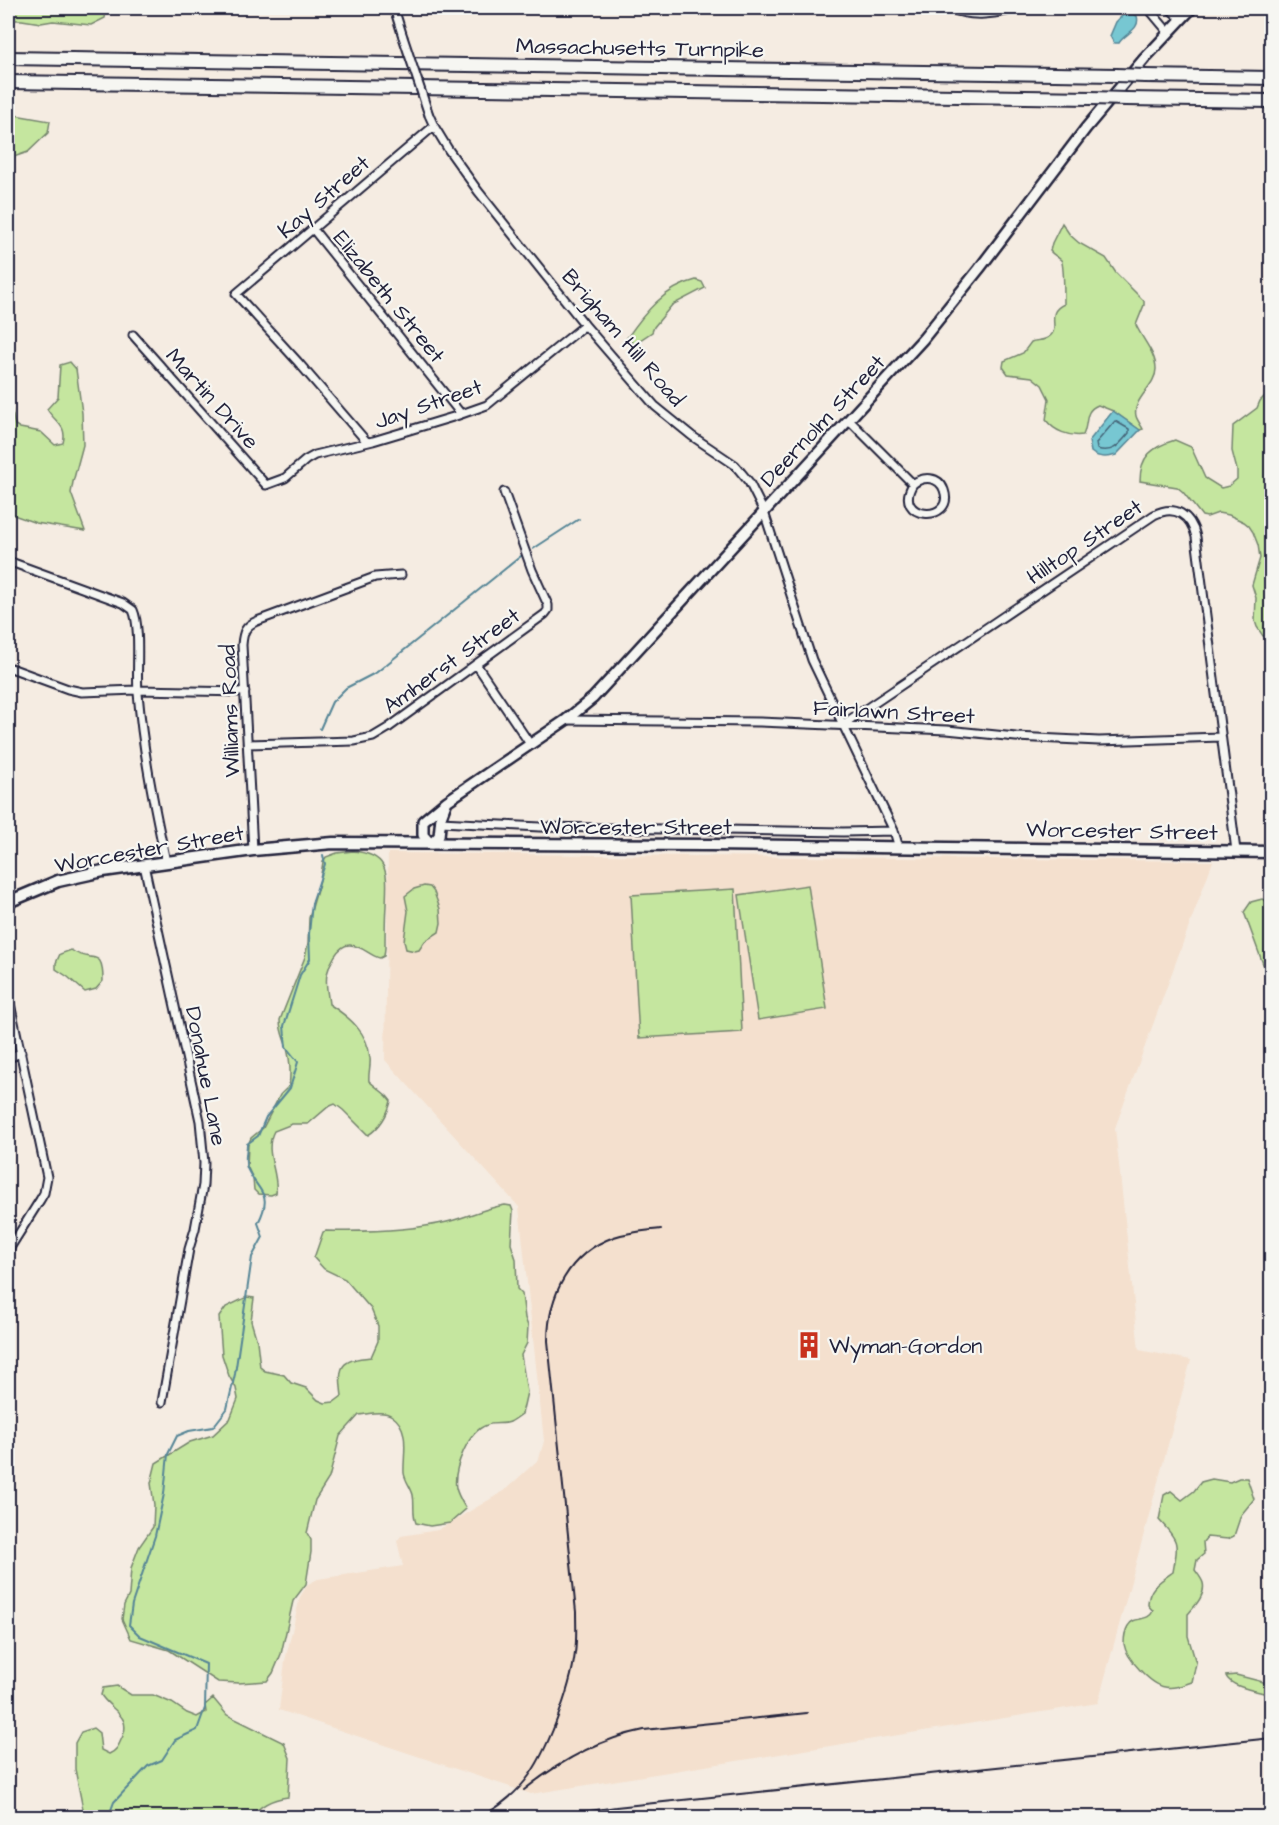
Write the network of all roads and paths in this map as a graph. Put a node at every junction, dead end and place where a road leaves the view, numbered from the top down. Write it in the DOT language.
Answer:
graph roads {
  1 [pos="394,8"];
  2 [pos="949,8"];
  3 [pos="1021,8"];
  4 [pos="1148,8"];
  5 [pos="1169,8"];
  6 [pos="1192,8"];
  7 [pos="1181,19"];
  8 [pos="1169,33"];
  9 [pos="8,58"];
  10 [pos="1272,78"];
  11 [pos="8,82"];
  12 [pos="1272,101"];
  13 [pos="434,126"];
  14 [pos="313,229"];
  15 [pos="585,325"];
  16 [pos="133,335"];
  17 [pos="461,414"];
  18 [pos="849,420"];
  19 [pos="367,442"];
  20 [pos="913,484"];
  21 [pos="267,485"];
  22 [pos="504,492"];
  23 [pos="764,512"];
  24 [pos="8,561"];
  25 [pos="401,575"];
  26 [pos="476,664"];
  27 [pos="8,667"];
  28 [pos="137,690"];
  29 [pos="245,692"];
  30 [pos="566,720"];
  31 [pos="842,725"];
  32 [pos="1221,737"];
  33 [pos="248,744"];
  34 [pos="531,744"];
  35 [pos="447,801"];
  36 [pos="440,822"];
  37 [pos="894,831"];
  38 [pos="431,844"];
  39 [pos="899,848"];
  40 [pos="254,850"];
  41 [pos="1236,851"];
  42 [pos="1272,852"];
  43 [pos="166,862"];
  44 [pos="144,865"];
  45 [pos="8,902"];
  46 [pos="8,994"];
  47 [pos="21,1052"];
  48 [pos="8,1059"];
  49 [pos="8,1251"];
  50 [pos="162,1402"];
  1 -- 13 [label="street, Brigham Hill Road, bridge"];
  2 -- 3 [label="street"];
  4 -- 8 [label="street"];
  5 -- 7 [label="street"];
  6 -- 7 [label="street, Deernolm Street"];
  7 -- 8 [label="street, Deernolm Street"];
  8 -- 18 [label="street, Deernolm Street"];
  9 -- 10 [label="highway, Massachusetts Turnpike, bridge"];
  11 -- 12 [label="highway, Massachusetts Turnpike, bridge"];
  13 -- 14 [label="street, Kay Street"];
  13 -- 15 [label="street, Brigham Hill Road"];
  14 -- 17 [label="street, Elizabeth Street"];
  14 -- 19 [label="street, Kay Street"];
  15 -- 17 [label="street, Jay Street"];
  15 -- 23 [label="street, Brigham Hill Road"];
  16 -- 21 [label="street, Martin Drive"];
  17 -- 19 [label="street, Jay Street"];
  18 -- 20 [label="street"];
  18 -- 23 [label="street, Deernolm Street"];
  19 -- 21 [label="street, Jay Street"];
  20 -- 20 [label="street"];
  22 -- 26 [label="street, Amherst Street"];
  23 -- 30 [label="street, Deernolm Street"];
  23 -- 31 [label="street, Brigham Hill Road"];
  24 -- 28 [label="street"];
  25 -- 29 [label="street, Williams Road"];
  26 -- 33 [label="street, Amherst Street"];
  26 -- 34 [label="street"];
  27 -- 28 [label="street"];
  28 -- 29 [label="street"];
  28 -- 43 [label="street"];
  29 -- 33 [label="street, Williams Road"];
  30 -- 31 [label="street, Fairlawn Street"];
  30 -- 34 [label="street, Deernolm Street"];
  31 -- 32 [label="street, Fairlawn Street"];
  31 -- 32 [label="street, Hilltop Street"];
  31 -- 37 [label="street, Brigham Hill Road"];
  32 -- 41 [label="street, Hilltop Street"];
  33 -- 40 [label="street, Williams Road"];
  34 -- 35 [label="street, Deernolm Street"];
  35 -- 36 [label="street"];
  35 -- 38 [label="street, Deernolm Street"];
  36 -- 37 [label="street"];
  36 -- 38 [label="street"];
  37 -- 39 [label="street, Brigham Hill Road"];
  38 -- 39 [label="main road, Worcester Street"];
  38 -- 40 [label="main road, Worcester Street"];
  39 -- 41 [label="main road, Worcester Street"];
  40 -- 43 [label="main road, Worcester Street"];
  41 -- 42 [label="main road, Worcester Street"];
  43 -- 44 [label="main road, Worcester Street"];
  44 -- 45 [label="main road, Worcester Street"];
  44 -- 50 [label="street, Donahue Lane"];
  46 -- 47 [label="street"];
  47 -- 48 [label="street"];
  47 -- 49 [label="street"];
}
